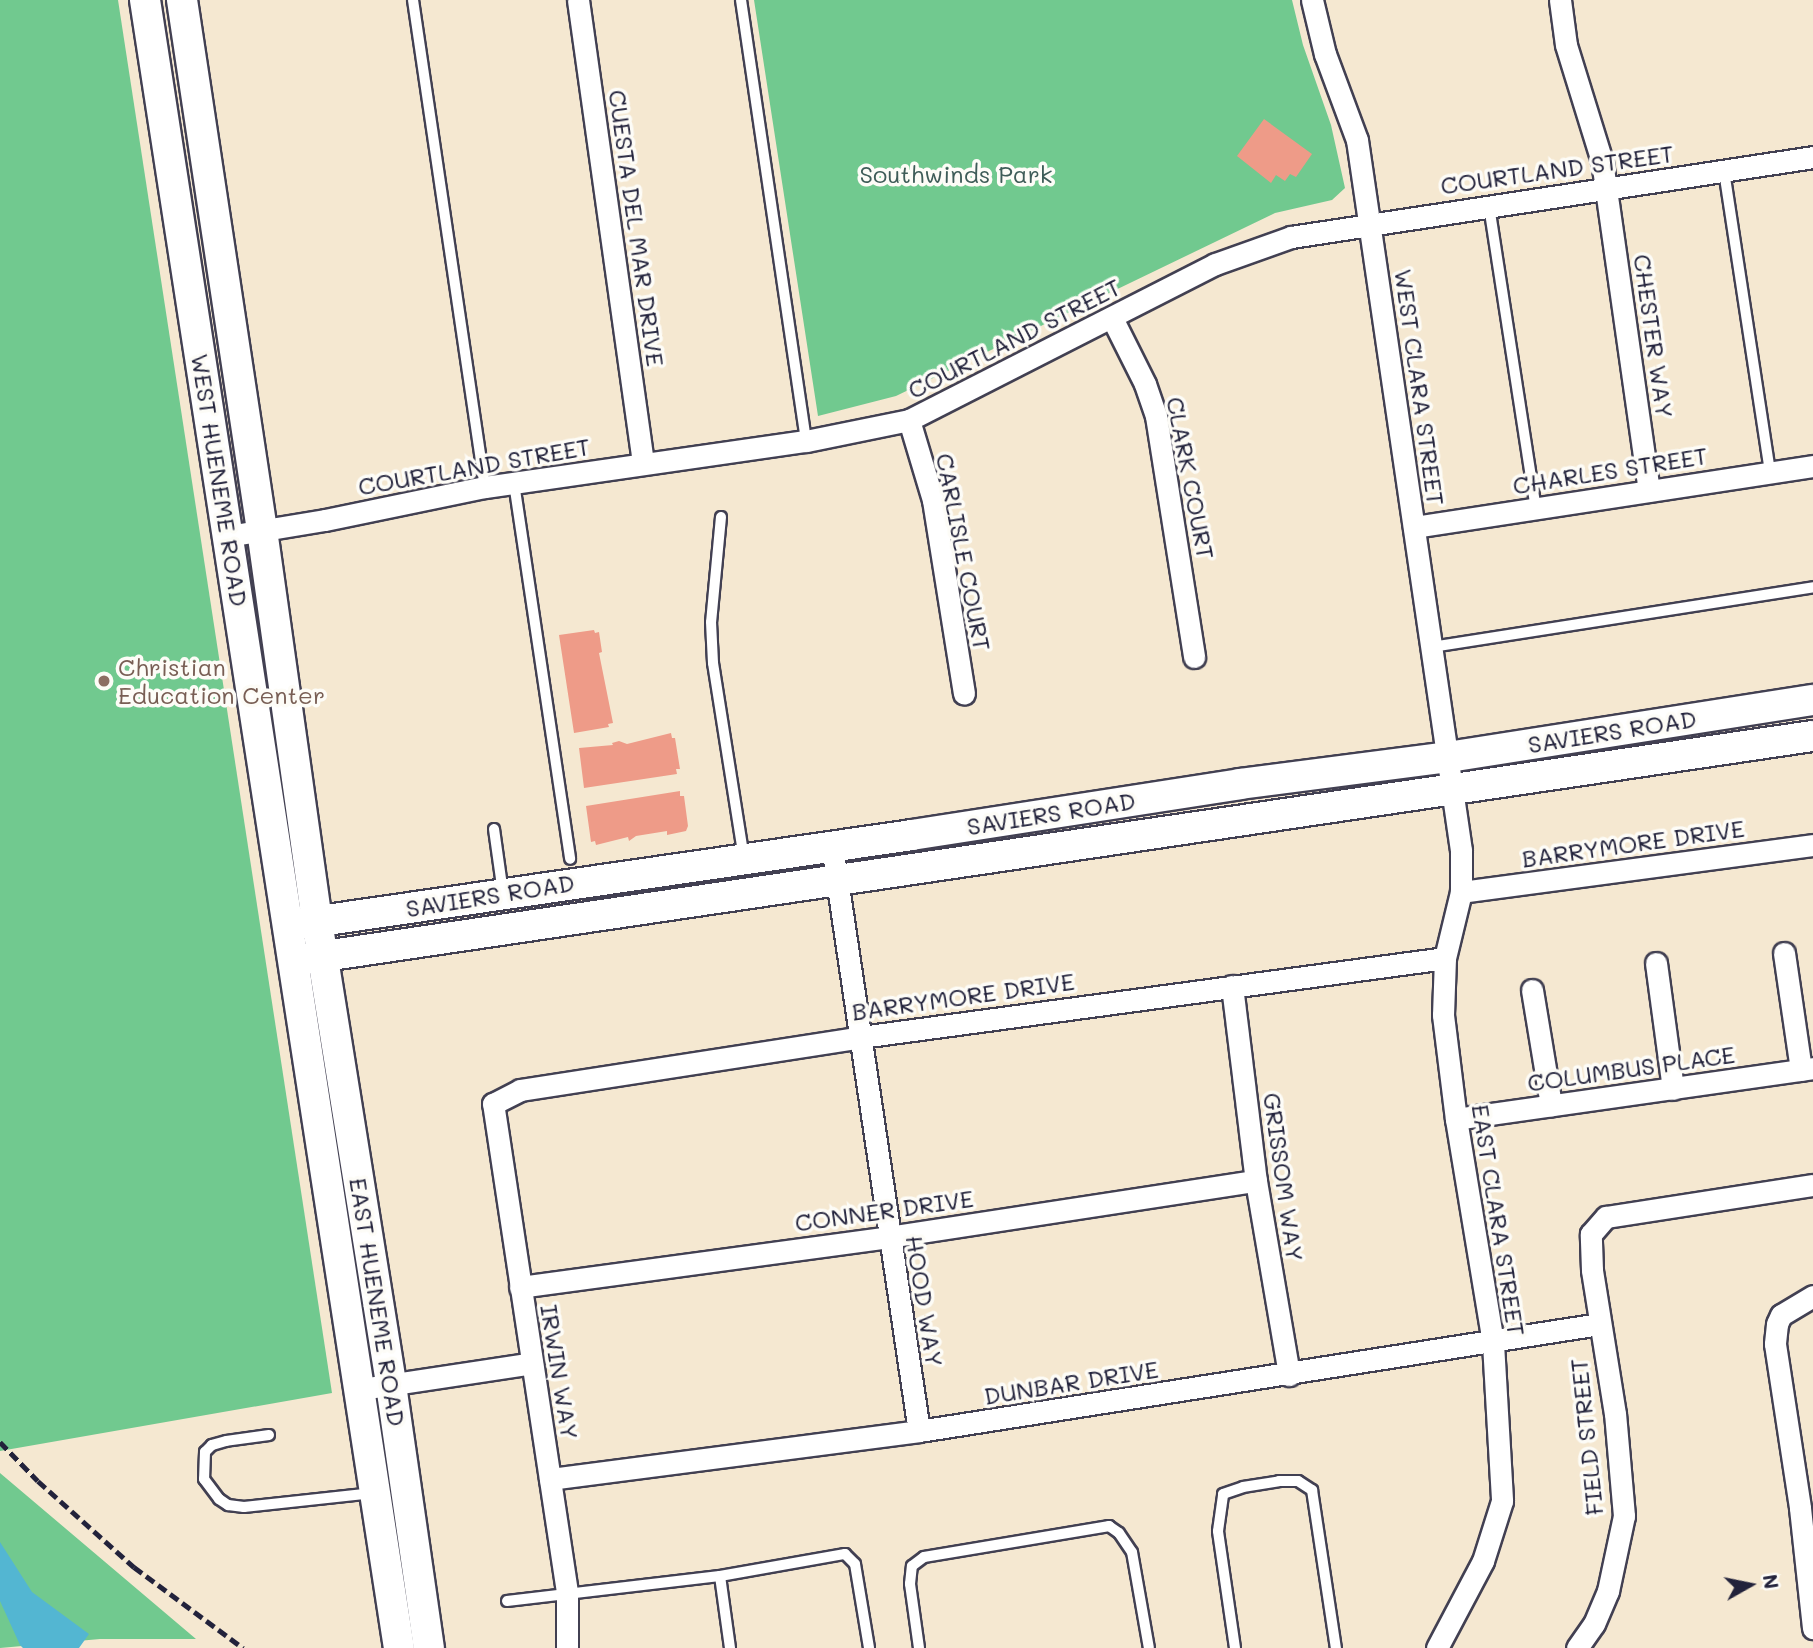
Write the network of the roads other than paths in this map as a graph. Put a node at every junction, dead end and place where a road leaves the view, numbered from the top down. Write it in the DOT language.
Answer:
graph roads {
  1 [pos="145,0"];
  2 [pos="182,0"];
  3 [pos="413,0"];
  4 [pos="578,0"];
  5 [pos="741,0"];
  6 [pos="1312,0"];
  7 [pos="1560,0"];
  8 [pos="1813,157"];
  9 [pos="1724,171"];
  10 [pos="1606,188"];
  11 [pos="1489,206"];
  12 [pos="1370,223"];
  13 [pos="1112,318"];
  14 [pos="909,420"];
  15 [pos="806,441"];
  16 [pos="643,463"];
  17 [pos="1813,466"];
  18 [pos="1770,473"];
  19 [pos="514,483"];
  20 [pos="485,487"];
  21 [pos="1649,491"];
  22 [pos="1536,508"];
  23 [pos="721,517"];
  24 [pos="1414,527"];
  25 [pos="262,530"];
  26 [pos="228,536"];
  27 [pos="1813,587"];
  28 [pos="1432,647"];
  29 [pos="1194,657"];
  30 [pos="964,694"];
  31 [pos="1813,700"];
  32 [pos="1813,736"];
  33 [pos="1448,757"];
  34 [pos="1452,787"];
  35 [pos="494,830"];
  36 [pos="1813,845"];
  37 [pos="832,846"];
  38 [pos="744,858"];
  39 [pos="570,859"];
  40 [pos="838,880"];
  41 [pos="1461,892"];
  42 [pos="503,893"];
  43 [pos="303,923"];
  44 [pos="1784,953"];
  45 [pos="324,957"];
  46 [pos="1445,958"];
  47 [pos="293,961"];
  48 [pos="1656,963"];
  49 [pos="1232,986"];
  50 [pos="1532,990"];
  51 [pos="861,1037"];
  52 [pos="1807,1069"];
  53 [pos="1673,1089"];
  54 [pos="493,1104"];
  55 [pos="1551,1105"];
  56 [pos="1456,1119"];
  57 [pos="1256,1181"];
  58 [pos="1813,1185"];
  59 [pos="888,1237"];
  60 [pos="520,1287"];
  61 [pos="1813,1296"];
  62 [pos="1599,1324"];
  63 [pos="1493,1343"];
  64 [pos="532,1363"];
  65 [pos="1289,1375"];
  66 [pos="391,1385"];
  67 [pos="361,1389"];
  68 [pos="919,1431"];
  69 [pos="269,1434"];
  70 [pos="550,1479"];
  71 [pos="376,1492"];
  72 [pos="720,1576"];
  73 [pos="566,1592"];
  74 [pos="392,1596"];
  75 [pos="507,1601"];
  76 [pos="1813,1628"];
  77 [pos="399,1648"];
  78 [pos="412,1648"];
  79 [pos="429,1648"];
  80 [pos="567,1648"];
  81 [pos="730,1648"];
  82 [pos="869,1648"];
  83 [pos="919,1648"];
  84 [pos="1149,1648"];
  85 [pos="1235,1648"];
  86 [pos="1336,1648"];
  87 [pos="1437,1648"];
  88 [pos="1577,1648"];
  1 -- 26 [label="main road, WEST HUENEME ROAD"];
  2 -- 25 [label="main road, WEST HUENEME ROAD"];
  3 -- 20 [label="lane"];
  4 -- 16 [label="street, CUESTA DEL MAR DRIVE"];
  5 -- 15 [label="lane"];
  6 -- 12 [label="street, WEST CLARA STREET"];
  7 -- 10 [label="street, CHESTER WAY"];
  8 -- 9 [label="street, COURTLAND STREET"];
  9 -- 10 [label="street, COURTLAND STREET"];
  9 -- 18 [label="lane"];
  10 -- 11 [label="street, COURTLAND STREET"];
  10 -- 21 [label="street, CHESTER WAY"];
  11 -- 12 [label="street, COURTLAND STREET"];
  11 -- 22 [label="lane"];
  12 -- 13 [label="street, COURTLAND STREET"];
  12 -- 24 [label="street, WEST CLARA STREET"];
  13 -- 14 [label="street, COURTLAND STREET"];
  13 -- 29 [label="street, CLARK COURT"];
  14 -- 15 [label="street, COURTLAND STREET"];
  14 -- 30 [label="street, CARLISLE COURT"];
  15 -- 16 [label="street, COURTLAND STREET"];
  16 -- 19 [label="street, COURTLAND STREET"];
  17 -- 18 [label="street, CHARLES STREET"];
  18 -- 21 [label="street, CHARLES STREET"];
  19 -- 20 [label="street, COURTLAND STREET"];
  19 -- 39 [label="lane"];
  20 -- 25 [label="street, COURTLAND STREET"];
  21 -- 22 [label="street, CHARLES STREET"];
  22 -- 24 [label="street, CHARLES STREET"];
  23 -- 38 [label="lane"];
  24 -- 28 [label="street, WEST CLARA STREET"];
  25 -- 26 [label="street, COURTLAND STREET"];
  25 -- 43 [label="main road, WEST HUENEME ROAD"];
  26 -- 43 [label="main road, WEST HUENEME ROAD"];
  27 -- 28 [label="lane"];
  28 -- 33 [label="street, WEST CLARA STREET"];
  31 -- 33 [label="main road, SAVIERS ROAD"];
  32 -- 34 [label="main road, SAVIERS ROAD"];
  33 -- 34 [label="street, WEST CLARA STREET"];
  33 -- 37 [label="main road, SAVIERS ROAD"];
  34 -- 40 [label="main road, SAVIERS ROAD"];
  34 -- 41 [label="street, EAST CLARA STREET"];
  35 -- 42 [label="lane"];
  36 -- 41 [label="street, BARRYMORE DRIVE"];
  37 -- 38 [label="main road, SAVIERS ROAD"];
  37 -- 40 [label="street, HOOD WAY"];
  38 -- 42 [label="main road, SAVIERS ROAD"];
  40 -- 45 [label="main road, SAVIERS ROAD"];
  40 -- 51 [label="street, HOOD WAY"];
  41 -- 46 [label="street, EAST CLARA STREET"];
  42 -- 43 [label="main road, SAVIERS ROAD"];
  43 -- 45 [label="main road, WEST HUENEME ROAD"];
  43 -- 47 [label="main road, WEST HUENEME ROAD"];
  44 -- 52 [label="street"];
  45 -- 47 [label="main road, SAVIERS ROAD"];
  45 -- 66 [label="main road, EAST HUENEME ROAD"];
  46 -- 49 [label="street, BARRYMORE DRIVE"];
  46 -- 56 [label="street, EAST CLARA STREET"];
  47 -- 67 [label="main road, EAST HUENEME ROAD"];
  48 -- 53 [label="street"];
  49 -- 51 [label="street, BARRYMORE DRIVE"];
  49 -- 57 [label="street, GRISSOM WAY"];
  50 -- 55 [label="street"];
  51 -- 54 [label="street, BARRYMORE DRIVE"];
  51 -- 59 [label="street, HOOD WAY"];
  52 -- 53 [label="street, COLUMBUS PLACE"];
  53 -- 55 [label="street, COLUMBUS PLACE"];
  54 -- 60 [label="street, IRWIN WAY"];
  55 -- 56 [label="street, COLUMBUS PLACE"];
  56 -- 63 [label="street, EAST CLARA STREET"];
  57 -- 59 [label="street, CONNER DRIVE"];
  57 -- 65 [label="street, GRISSOM WAY"];
  58 -- 62 [label="street, FIELD STREET"];
  59 -- 60 [label="street, CONNER DRIVE"];
  59 -- 68 [label="street, HOOD WAY"];
  60 -- 64 [label="street, IRWIN WAY"];
  61 -- 76 [label="street"];
  62 -- 63 [label="street, DUNBAR DRIVE"];
  62 -- 88 [label="street, FIELD STREET"];
  63 -- 65 [label="street, DUNBAR DRIVE"];
  63 -- 87 [label="street, EAST CLARA STREET"];
  64 -- 66 [label="street"];
  64 -- 70 [label="street, IRWIN WAY"];
  65 -- 68 [label="street, DUNBAR DRIVE"];
  66 -- 67 [label="street"];
  66 -- 79 [label="main road, EAST HUENEME ROAD"];
  67 -- 71 [label="main road, EAST HUENEME ROAD"];
  68 -- 70 [label="street, DUNBAR DRIVE"];
  69 -- 71 [label="lane"];
  70 -- 73 [label="street, IRWIN WAY"];
  71 -- 74 [label="main road, EAST HUENEME ROAD"];
  72 -- 73 [label="lane"];
  72 -- 81 [label="lane"];
  72 -- 82 [label="lane"];
  73 -- 75 [label="lane"];
  73 -- 80 [label="street, IRWIN WAY"];
  74 -- 77 [label="main road, EAST HUENEME ROAD"];
  74 -- 78 [label="main road"];
  83 -- 84 [label="lane"];
  85 -- 86 [label="lane"];
}
